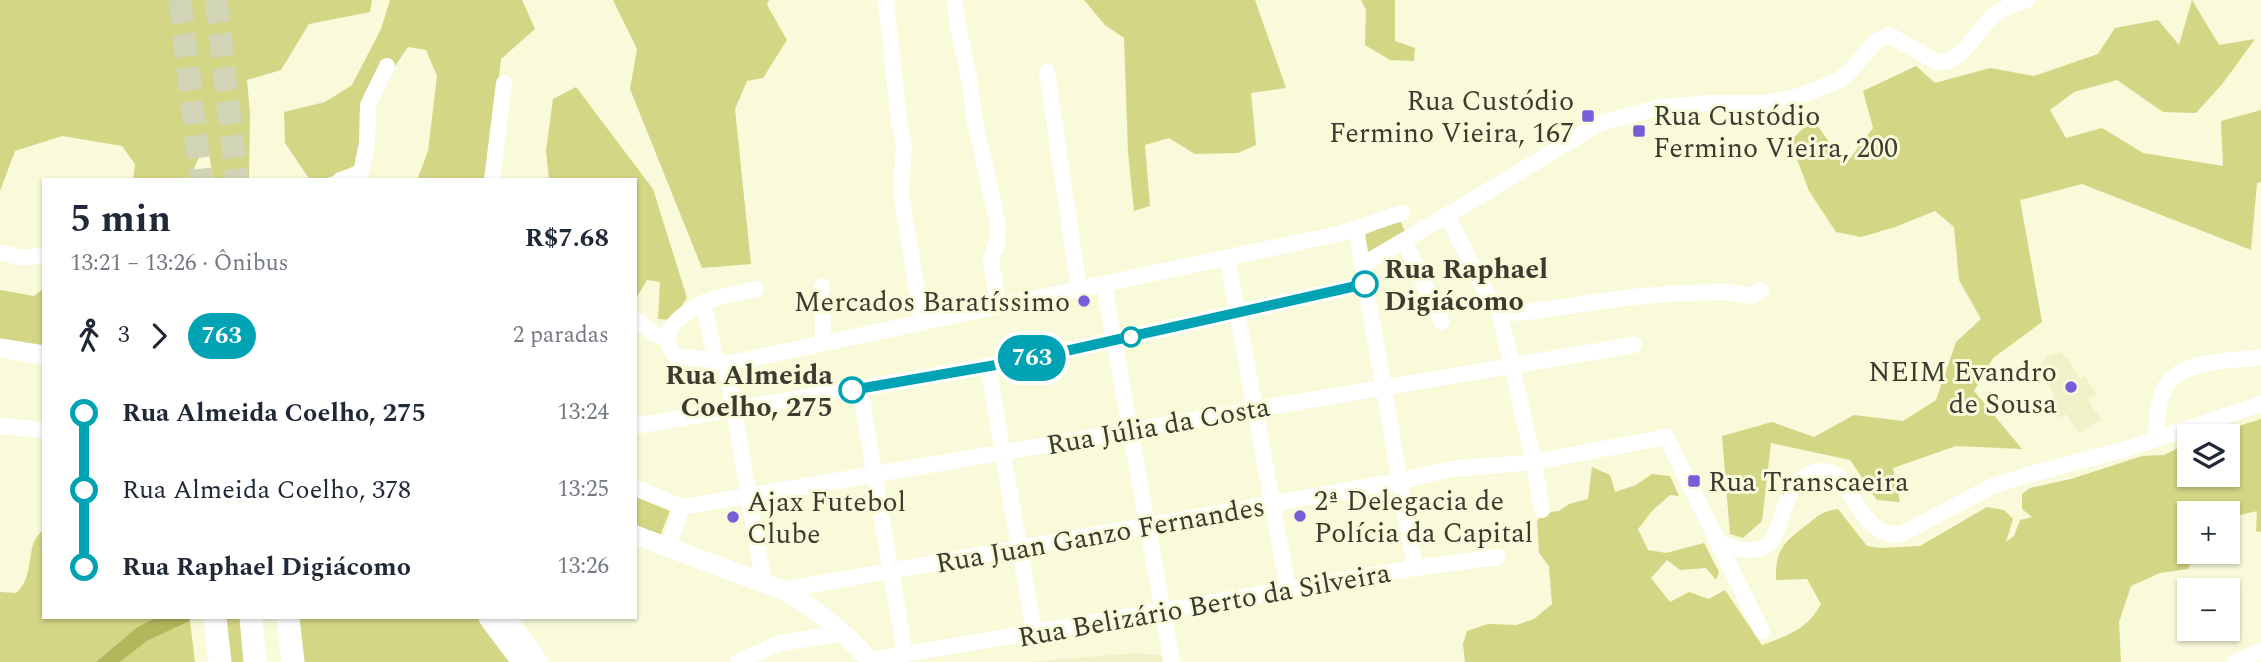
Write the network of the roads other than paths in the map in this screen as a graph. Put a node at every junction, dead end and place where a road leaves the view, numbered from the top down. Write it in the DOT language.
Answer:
graph roads {
  1 [pos="886,0"];
  2 [pos="2027,0"];
  3 [pos="956,1"];
  4 [pos="387,66"];
  5 [pos="1047,72"];
  6 [pos="504,83"];
  7 [pos="346,178"];
  8 [pos="492,178"];
  9 [pos="1402,213"];
  10 [pos="1447,216"];
  11 [pos="1356,229"];
  12 [pos="1408,239"];
  13 [pos="0,252"];
  14 [pos="42,255"];
  15 [pos="1227,257"];
  16 [pos="1362,265"];
  17 [pos="1104,284"];
  18 [pos="1365,284"];
  19 [pos="822,286"];
  20 [pos="756,289"];
  21 [pos="1079,289"];
  22 [pos="1760,290"];
  23 [pos="703,303"];
  24 [pos="999,305"];
  25 [pos="1499,311"];
  26 [pos="1237,313"];
  27 [pos="637,320"];
  28 [pos="922,322"];
  29 [pos="1442,322"];
  30 [pos="666,338"];
  31 [pos="1114,341"];
  32 [pos="823,343"];
  33 [pos="1634,345"];
  34 [pos="0,348"];
  35 [pos="42,355"];
  36 [pos="2261,357"];
  37 [pos="721,362"];
  38 [pos="1510,365"];
  39 [pos="988,366"];
  40 [pos="1384,386"];
  41 [pos="860,388"];
  42 [pos="2261,404"];
  43 [pos="1255,408"];
  44 [pos="734,410"];
  45 [pos="2,426"];
  46 [pos="637,426"];
  47 [pos="42,430"];
  48 [pos="1129,430"];
  49 [pos="2156,438"];
  50 [pos="1003,452"];
  51 [pos="1534,462"];
  52 [pos="875,474"];
  53 [pos="1400,481"];
  54 [pos="637,489"];
  55 [pos="749,496"];
  56 [pos="1272,504"];
  57 [pos="682,507"];
  58 [pos="1542,510"];
  59 [pos="1146,526"];
  60 [pos="637,536"];
  61 [pos="1716,541"];
  62 [pos="668,547"];
  63 [pos="1019,549"];
  64 [pos="1498,557"];
  65 [pos="1415,568"];
  66 [pos="891,571"];
  67 [pos="773,587"];
  68 [pos="1288,589"];
  69 [pos="1161,611"];
  70 [pos="215,619"];
  71 [pos="251,619"];
  72 [pos="288,619"];
  73 [pos="489,619"];
  74 [pos="508,619"];
  75 [pos="1762,631"];
  76 [pos="1034,632"];
  77 [pos="844,633"];
  78 [pos="2261,651"];
  79 [pos="905,654"];
  80 [pos="870,661"];
  81 [pos="220,662"];
  82 [pos="256,662"];
  83 [pos="293,662"];
  84 [pos="521,662"];
  85 [pos="540,662"];
  86 [pos="738,662"];
  87 [pos="1172,662"];
  88 [pos="2235,662"];
  1 -- 28 [label="street"];
  2 -- 10 [label="street"];
  3 -- 24 [label="street"];
  4 -- 7 [label="street"];
  5 -- 21 [label="street"];
  6 -- 8 [label="street"];
  9 -- 11 [label="street"];
  10 -- 12 [label="street"];
  10 -- 25 [label="street"];
  11 -- 15 [label="street"];
  11 -- 16 [label="street"];
  12 -- 16 [label="street"];
  12 -- 29 [label="street"];
  13 -- 14 [label="street"];
  15 -- 17 [label="street"];
  15 -- 26 [label="street"];
  16 -- 18 [label="street"];
  17 -- 21 [label="street"];
  17 -- 31 [label="street"];
  18 -- 26 [label="street"];
  18 -- 40 [label="street"];
  19 -- 32 [label="street"];
  20 -- 23 [label="street"];
  21 -- 24 [label="street"];
  22 -- 25 [label="street"];
  23 -- 30 [label="street"];
  23 -- 37 [label="street"];
  24 -- 28 [label="street"];
  25 -- 38 [label="street"];
  26 -- 31 [label="street"];
  26 -- 43 [label="street"];
  27 -- 30 [label="street"];
  28 -- 32 [label="street"];
  30 -- 37 [label="street"];
  31 -- 39 [label="street"];
  31 -- 48 [label="street"];
  32 -- 37 [label="street"];
  33 -- 38 [label="street, Rua Júlia da Costa"];
  34 -- 35 [label="main road"];
  36 -- 49 [label="street"];
  37 -- 44 [label="street"];
  38 -- 40 [label="street, Rua Júlia da Costa"];
  38 -- 51 [label="street"];
  39 -- 41 [label="street"];
  39 -- 50 [label="street"];
  40 -- 43 [label="street, Rua Júlia da Costa"];
  40 -- 53 [label="street"];
  41 -- 44 [label="street"];
  41 -- 52 [label="street"];
  42 -- 49 [label="street"];
  43 -- 48 [label="street, Rua Júlia da Costa"];
  43 -- 56 [label="street"];
  44 -- 46 [label="street"];
  44 -- 55 [label="street"];
  45 -- 47 [label="street"];
  48 -- 50 [label="street, Rua Júlia da Costa"];
  48 -- 59 [label="street"];
  49 -- 61 [label="street"];
  50 -- 52 [label="street, Rua Júlia da Costa"];
  50 -- 63 [label="street"];
  51 -- 53 [label="street, Rua Juan Ganzo Fernandes"];
  51 -- 58 [label="street"];
  51 -- 61 [label="street, Rua Juan Ganzo Fernandes"];
  52 -- 55 [label="street, Rua Júlia da Costa"];
  52 -- 66 [label="street"];
  53 -- 56 [label="street, Rua Juan Ganzo Fernandes"];
  53 -- 65 [label="street"];
  54 -- 57 [label="street"];
  55 -- 57 [label="street, Rua Júlia da Costa"];
  55 -- 67 [label="street"];
  56 -- 59 [label="street, Rua Juan Ganzo Fernandes"];
  56 -- 68 [label="street"];
  57 -- 62 [label="street"];
  59 -- 63 [label="street, Rua Juan Ganzo Fernandes"];
  59 -- 69 [label="street"];
  60 -- 62 [label="main road"];
  61 -- 75 [label="street"];
  62 -- 67 [label="main road"];
  63 -- 66 [label="street, Rua Juan Ganzo Fernandes"];
  63 -- 76 [label="street"];
  64 -- 65 [label="street, Rua Belizário Berto da Silveira"];
  65 -- 68 [label="street, Rua Belizário Berto da Silveira"];
  66 -- 67 [label="street, Rua Juan Ganzo Fernandes"];
  66 -- 79 [label="street"];
  67 -- 77 [label="main road"];
  68 -- 69 [label="street, Rua Belizário Berto da Silveira"];
  69 -- 76 [label="street, Rua Belizário Berto da Silveira"];
  69 -- 87 [label="street"];
  70 -- 81 [label="highway"];
  71 -- 82 [label="highway"];
  72 -- 83 [label="highway"];
  73 -- 84 [label="main road"];
  74 -- 85 [label="main road"];
  76 -- 79 [label="street, Rua Belizário Berto da Silveira"];
  77 -- 80 [label="main road"];
  77 -- 86 [label="street"];
  78 -- 88 [label="street"];
  79 -- 80 [label="street, Rua Belizário Berto da Silveira"];
}
